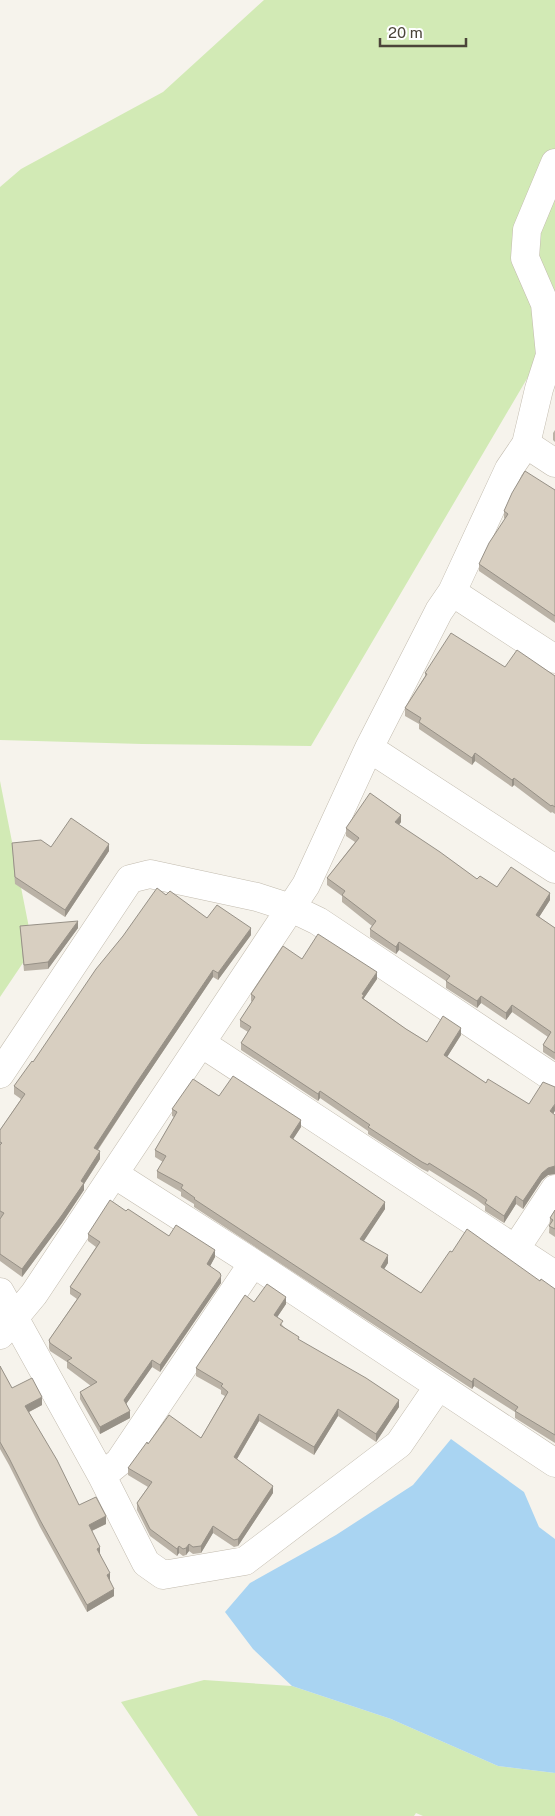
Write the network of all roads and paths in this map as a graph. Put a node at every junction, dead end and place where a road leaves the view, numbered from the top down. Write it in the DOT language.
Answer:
graph roads {
  1 [pos="555,163"];
  2 [pos="547,386"];
  3 [pos="526,444"];
  4 [pos="555,463"];
  5 [pos="452,592"];
  6 [pos="555,659"];
  7 [pos="369,748"];
  8 [pos="555,870"];
  9 [pos="291,908"];
  10 [pos="201,1043"];
  11 [pos="0,1074"];
  12 [pos="555,1079"];
  13 [pos="114,1174"];
  14 [pos="555,1189"];
  15 [pos="516,1248"];
  16 [pos="253,1263"];
  17 [pos="555,1275"];
  18 [pos="0,1292"];
  19 [pos="7,1327"];
  20 [pos="438,1387"];
  21 [pos="555,1463"];
  22 [pos="102,1476"];
  1 -- 2 [label="street"];
  2 -- 3 [label="street"];
  3 -- 4 [label="street"];
  3 -- 5 [label="street"];
  5 -- 6 [label="street"];
  5 -- 7 [label="street"];
  7 -- 8 [label="street"];
  7 -- 9 [label="street"];
  9 -- 10 [label="street"];
  9 -- 11 [label="street"];
  9 -- 12 [label="street"];
  10 -- 13 [label="street"];
  10 -- 15 [label="street"];
  13 -- 16 [label="street"];
  13 -- 19 [label="street"];
  14 -- 15 [label="street"];
  15 -- 17 [label="street"];
  16 -- 20 [label="street"];
  16 -- 22 [label="street"];
  18 -- 19 [label="street"];
  19 -- 22 [label="street"];
  20 -- 21 [label="street"];
  20 -- 22 [label="street"];
}
